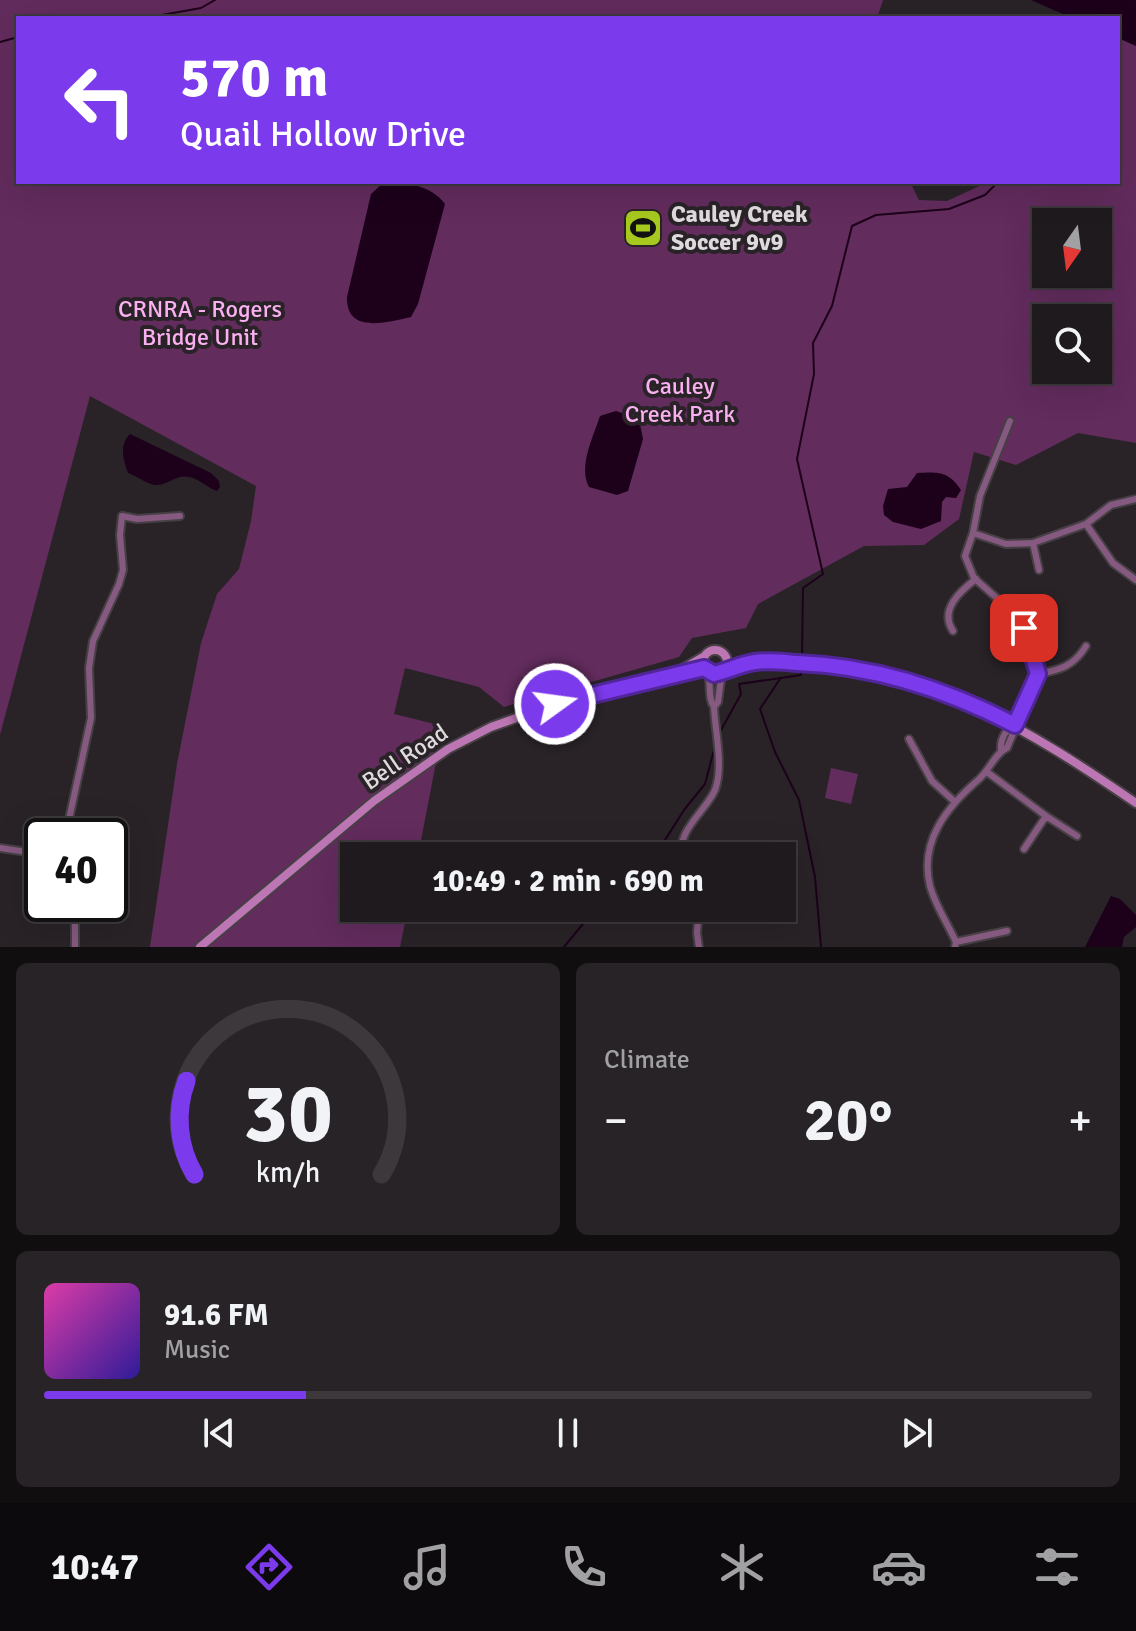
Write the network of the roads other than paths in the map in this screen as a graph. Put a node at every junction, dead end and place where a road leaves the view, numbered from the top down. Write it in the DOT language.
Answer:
graph roads {
  1 [pos="1010,421"];
  2 [pos="1136,499"];
  3 [pos="180,516"];
  4 [pos="1086,524"];
  5 [pos="973,533"];
  6 [pos="1033,543"];
  7 [pos="1039,570"];
  8 [pos="976,579"];
  9 [pos="1136,580"];
  10 [pos="953,631"];
  11 [pos="1086,646"];
  12 [pos="724,654"];
  13 [pos="703,657"];
  14 [pos="752,662"];
  15 [pos="706,670"];
  16 [pos="723,670"];
  17 [pos="1038,674"];
  18 [pos="672,676"];
  19 [pos="714,707"];
  20 [pos="1015,725"];
  21 [pos="909,739"];
  22 [pos="987,772"];
  23 [pos="954,801"];
  24 [pos="1136,803"];
  25 [pos="1046,816"];
  26 [pos="66,818"];
  27 [pos="1077,836"];
  28 [pos="683,842"];
  29 [pos="0,848"];
  30 [pos="1024,849"];
  31 [pos="24,852"];
  32 [pos="75,922"];
  33 [pos="698,922"];
  34 [pos="1007,931"];
  35 [pos="956,945"];
  36 [pos="75,947"];
  37 [pos="200,947"];
  38 [pos="699,947"];
  1 -- 5 [label="street"];
  2 -- 4 [label="street"];
  3 -- 26 [label="street"];
  4 -- 6 [label="street"];
  4 -- 9 [label="street"];
  5 -- 6 [label="street"];
  5 -- 8 [label="street"];
  6 -- 7 [label="street"];
  8 -- 10 [label="street"];
  8 -- 17 [label="street"];
  11 -- 17 [label="street"];
  12 -- 13 [label="street, Bell Road"];
  12 -- 14 [label="street, Bell Road"];
  12 -- 16 [label="street"];
  13 -- 15 [label="street"];
  13 -- 18 [label="street, Bell Road"];
  14 -- 16 [label="street, Bell Road"];
  14 -- 20 [label="street, Bell Road"];
  15 -- 16 [label="street, Bell Road"];
  15 -- 18 [label="street, Bell Road"];
  15 -- 19 [label="street"];
  16 -- 19 [label="street"];
  17 -- 20 [label="street"];
  18 -- 37 [label="street, Bell Road"];
  19 -- 28 [label="street"];
  20 -- 22 [label="street"];
  20 -- 24 [label="street, Bell Road"];
  21 -- 23 [label="street"];
  22 -- 23 [label="street"];
  22 -- 25 [label="street"];
  23 -- 35 [label="street"];
  25 -- 27 [label="street"];
  25 -- 30 [label="street"];
  29 -- 31 [label="street"];
  32 -- 36 [label="street"];
  33 -- 38 [label="street"];
  34 -- 35 [label="street"];
}
